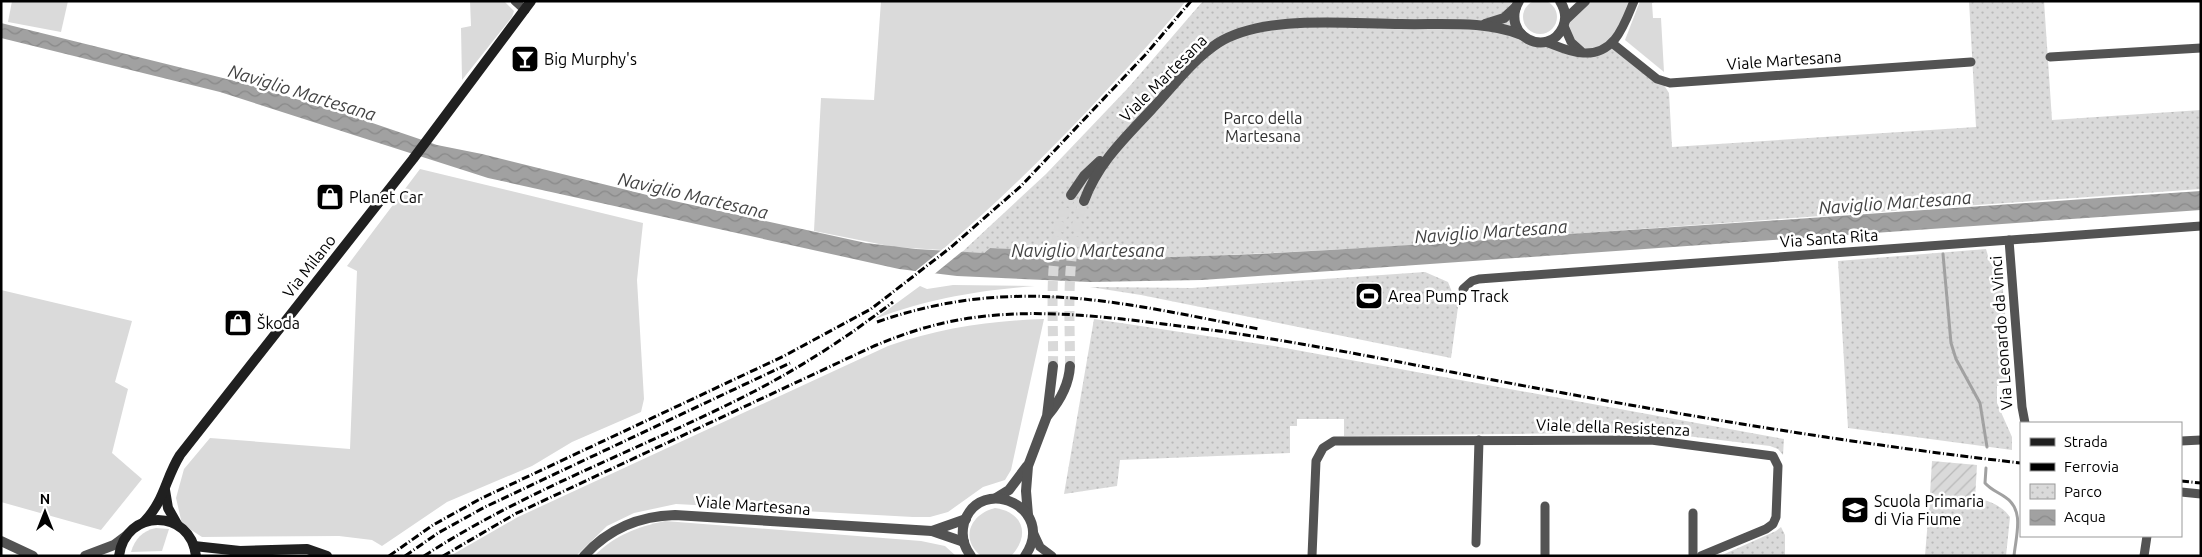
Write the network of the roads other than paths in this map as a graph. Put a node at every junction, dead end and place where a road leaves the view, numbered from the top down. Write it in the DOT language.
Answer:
graph roads {
  1 [pos="515,1"];
  2 [pos="1560,1"];
  3 [pos="1585,1"];
  4 [pos="1634,1"];
  5 [pos="1518,3"];
  6 [pos="528,6"];
  7 [pos="1565,22"];
  8 [pos="1481,25"];
  9 [pos="1522,35"];
  10 [pos="1546,42"];
  11 [pos="1612,44"];
  12 [pos="2201,48"];
  13 [pos="1585,53"];
  14 [pos="2050,57"];
  15 [pos="1971,62"];
  16 [pos="1111,153"];
  17 [pos="1071,195"];
  18 [pos="1084,201"];
  19 [pos="2201,226"];
  20 [pos="2009,240"];
  21 [pos="1463,289"];
  22 [pos="1053,366"];
  23 [pos="1070,366"];
  24 [pos="1047,416"];
  25 [pos="2025,422"];
  26 [pos="1479,440"];
  27 [pos="2201,440"];
  28 [pos="2182,441"];
  29 [pos="1028,466"];
  30 [pos="165,490"];
  31 [pos="2182,492"];
  32 [pos="2201,494"];
  33 [pos="996,498"];
  34 [pos="1545,506"];
  35 [pos="1693,513"];
  36 [pos="1028,515"];
  37 [pos="966,518"];
  38 [pos="144,522"];
  39 [pos="179,526"];
  40 [pos="932,531"];
  41 [pos="1033,532"];
  42 [pos="126,536"];
  43 [pos="2147,537"];
  44 [pos="1,541"];
  45 [pos="964,542"];
  46 [pos="1476,543"];
  47 [pos="195,551"];
  48 [pos="33,556"];
  49 [pos="85,556"];
  50 [pos="119,556"];
  51 [pos="328,556"];
  52 [pos="584,556"];
  53 [pos="971,556"];
  54 [pos="1025,556"];
  55 [pos="1052,556"];
  56 [pos="1312,556"];
  57 [pos="1545,556"];
  58 [pos="1693,556"];
  59 [pos="1701,556"];
  60 [pos="2144,556"];
  1 -- 6 [label="street"];
  2 -- 7 [label="street"];
  3 -- 7 [label="street"];
  4 -- 11 [label="street"];
  5 -- 8 [label="street, Viale Martesana"];
  5 -- 9 [label="street"];
  6 -- 30 [label="main road, Via Milano"];
  7 -- 10 [label="street"];
  7 -- 13 [label="street"];
  8 -- 9 [label="street, Viale Martesana"];
  8 -- 16 [label="street, Viale Martesana"];
  9 -- 10 [label="street, Viale Martesana"];
  10 -- 13 [label="street"];
  11 -- 13 [label="street"];
  11 -- 15 [label="street, Viale Martesana"];
  12 -- 14 [label="street"];
  16 -- 17 [label="street, Viale Martesana"];
  16 -- 18 [label="street, Viale Martesana"];
  19 -- 20 [label="street, Via Santa Rita"];
  20 -- 21 [label="street, Via Santa Rita"];
  20 -- 25 [label="street, Via Leonardo da Vinci"];
  22 -- 24 [label="street"];
  23 -- 24 [label="street"];
  24 -- 29 [label="street"];
  26 -- 46 [label="street"];
  26 -- 56 [label="street, Viale della Resistenza"];
  26 -- 59 [label="street, Viale della Resistenza"];
  27 -- 28 [label="street"];
  29 -- 33 [label="street"];
  29 -- 36 [label="street"];
  30 -- 38 [label="main road, Via Milano"];
  30 -- 39 [label="main road"];
  31 -- 32 [label="street"];
  33 -- 36 [label="street"];
  33 -- 37 [label="street"];
  34 -- 57 [label="street"];
  35 -- 58 [label="street"];
  36 -- 41 [label="street"];
  37 -- 40 [label="street, Viale Martesana"];
  37 -- 45 [label="street"];
  38 -- 39 [label="main road"];
  38 -- 42 [label="main road, Via Milano"];
  39 -- 47 [label="main road"];
  40 -- 45 [label="street, Viale Martesana"];
  40 -- 52 [label="street, Viale Martesana"];
  41 -- 54 [label="street"];
  41 -- 55 [label="street"];
  42 -- 49 [label="street"];
  42 -- 50 [label="main road"];
  43 -- 60 [label="street"];
  44 -- 48 [label="street"];
  45 -- 53 [label="street"];
  47 -- 51 [label="main road"];
}
